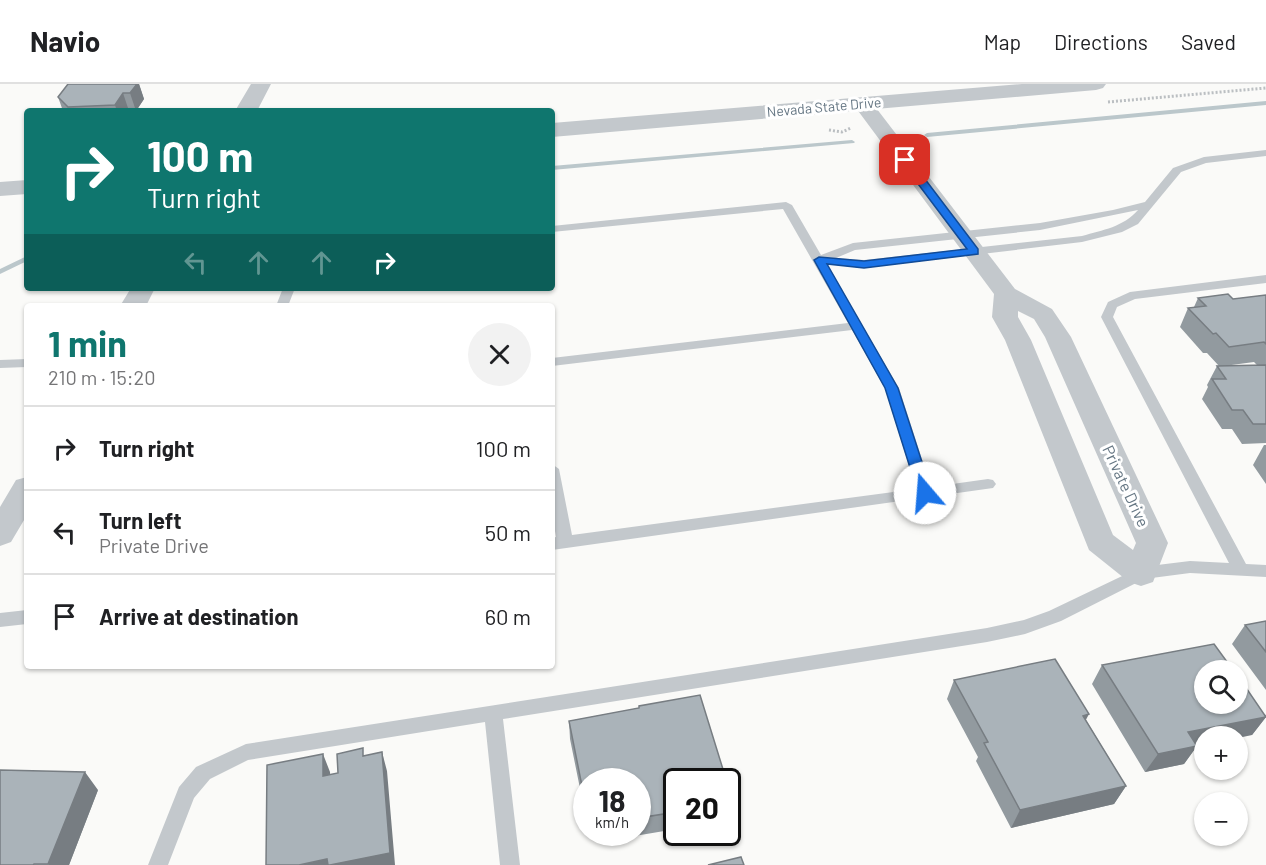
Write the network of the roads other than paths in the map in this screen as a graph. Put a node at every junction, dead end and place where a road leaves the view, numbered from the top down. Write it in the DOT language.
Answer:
graph roads {
  1 [pos="261,84"];
  2 [pos="1086,84"];
  3 [pos="863,104"];
  4 [pos="248,108"];
  5 [pos="555,130"];
  6 [pos="1266,153"];
  7 [pos="24,166"];
  8 [pos="0,168"];
  9 [pos="24,186"];
  10 [pos="0,189"];
  11 [pos="1149,204"];
  12 [pos="555,229"];
  13 [pos="968,243"];
  14 [pos="872,244"];
  15 [pos="819,260"];
  16 [pos="884,262"];
  17 [pos="1266,279"];
  18 [pos="1006,294"];
  19 [pos="857,326"];
  20 [pos="555,362"];
  21 [pos="24,363"];
  22 [pos="0,364"];
  23 [pos="988,484"];
  24 [pos="24,493"];
  25 [pos="925,493"];
  26 [pos="555,501"];
  27 [pos="0,534"];
  28 [pos="559,543"];
  29 [pos="1240,568"];
  30 [pos="1266,571"];
  31 [pos="1140,573"];
  32 [pos="24,617"];
  33 [pos="0,620"];
  34 [pos="493,714"];
  35 [pos="158,865"];
  36 [pos="510,865"];
  1 -- 4 [label="street"];
  2 -- 3 [label="street, Nevada State Drive"];
  3 -- 5 [label="street, Nevada State Drive"];
  3 -- 13 [label="street, Private Drive"];
  6 -- 11 [label="lane"];
  7 -- 8 [label="street"];
  9 -- 10 [label="street"];
  11 -- 13 [label="lane"];
  11 -- 13 [label="lane"];
  12 -- 15 [label="lane"];
  13 -- 14 [label="lane"];
  13 -- 16 [label="lane"];
  13 -- 18 [label="street, Private Drive"];
  14 -- 15 [label="lane"];
  14 -- 16 [label="lane"];
  15 -- 16 [label="lane"];
  15 -- 19 [label="lane"];
  17 -- 29 [label="lane"];
  18 -- 31 [label="street"];
  18 -- 31 [label="street, Private Drive"];
  19 -- 20 [label="lane"];
  19 -- 25 [label="lane"];
  21 -- 22 [label="lane"];
  23 -- 25 [label="lane"];
  24 -- 27 [label="street"];
  25 -- 28 [label="lane"];
  26 -- 28 [label="lane"];
  29 -- 30 [label="lane"];
  29 -- 31 [label="lane"];
  31 -- 34 [label="lane"];
  32 -- 33 [label="lane"];
  34 -- 35 [label="lane"];
  34 -- 36 [label="lane"];
}
